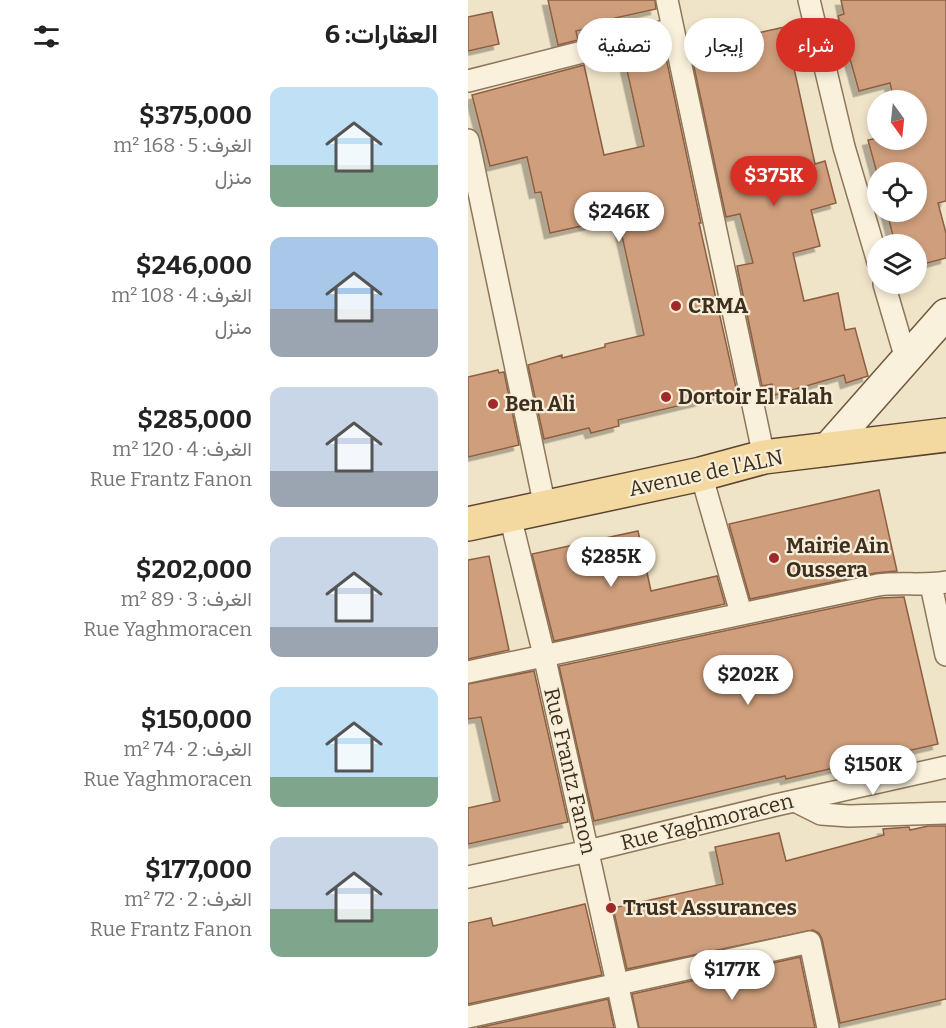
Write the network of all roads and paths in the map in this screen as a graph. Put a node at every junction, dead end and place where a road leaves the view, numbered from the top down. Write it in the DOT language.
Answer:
graph roads {
  1 [pos="667,0"];
  2 [pos="808,0"];
  3 [pos="673,29"];
  4 [pos="468,81"];
  5 [pos="468,140"];
  6 [pos="870,234"];
  7 [pos="887,294"];
  8 [pos="946,314"];
  9 [pos="906,359"];
  10 [pos="946,435"];
  11 [pos="825,451"];
  12 [pos="764,457"];
  13 [pos="701,474"];
  14 [pos="545,507"];
  15 [pos="510,516"];
  16 [pos="468,524"];
  17 [pos="938,583"];
  18 [pos="741,613"];
  19 [pos="544,655"];
  20 [pos="946,655"];
  21 [pos="468,672"];
  22 [pos="946,767"];
  23 [pos="795,801"];
  24 [pos="946,813"];
  25 [pos="588,851"];
  26 [pos="468,877"];
  27 [pos="619,985"];
  28 [pos="468,1017"];
  29 [pos="627,1028"];
  30 [pos="828,1028"];
  1 -- 3 [label="street"];
  2 -- 6 [label="street"];
  3 -- 4 [label="street"];
  3 -- 12 [label="street"];
  5 -- 14 [label="street"];
  7 -- 9 [label="street"];
  8 -- 9 [label="main road"];
  9 -- 11 [label="main road"];
  10 -- 11 [label="main road, Avenue de l'ALN"];
  11 -- 12 [label="main road, Avenue de l'ALN"];
  12 -- 13 [label="main road, Avenue de l'ALN"];
  13 -- 14 [label="main road, Avenue de l'ALN"];
  13 -- 18 [label="street"];
  14 -- 15 [label="main road, Avenue de l'ALN"];
  15 -- 16 [label="main road, Avenue de l'ALN"];
  15 -- 19 [label="street, Rue Frantz Fanon"];
  17 -- 18 [label="street"];
  17 -- 20 [label="street"];
  18 -- 19 [label="street"];
  19 -- 21 [label="street"];
  19 -- 25 [label="street, Rue Frantz Fanon"];
  22 -- 23 [label="street, Rue Yaghmoracen"];
  23 -- 24 [label="street"];
  23 -- 25 [label="street, Rue Yaghmoracen"];
  25 -- 26 [label="street, Rue Yaghmoracen"];
  25 -- 27 [label="street, Rue Frantz Fanon"];
  27 -- 28 [label="street"];
  27 -- 29 [label="street, Rue Frantz Fanon"];
  27 -- 30 [label="street"];
}
